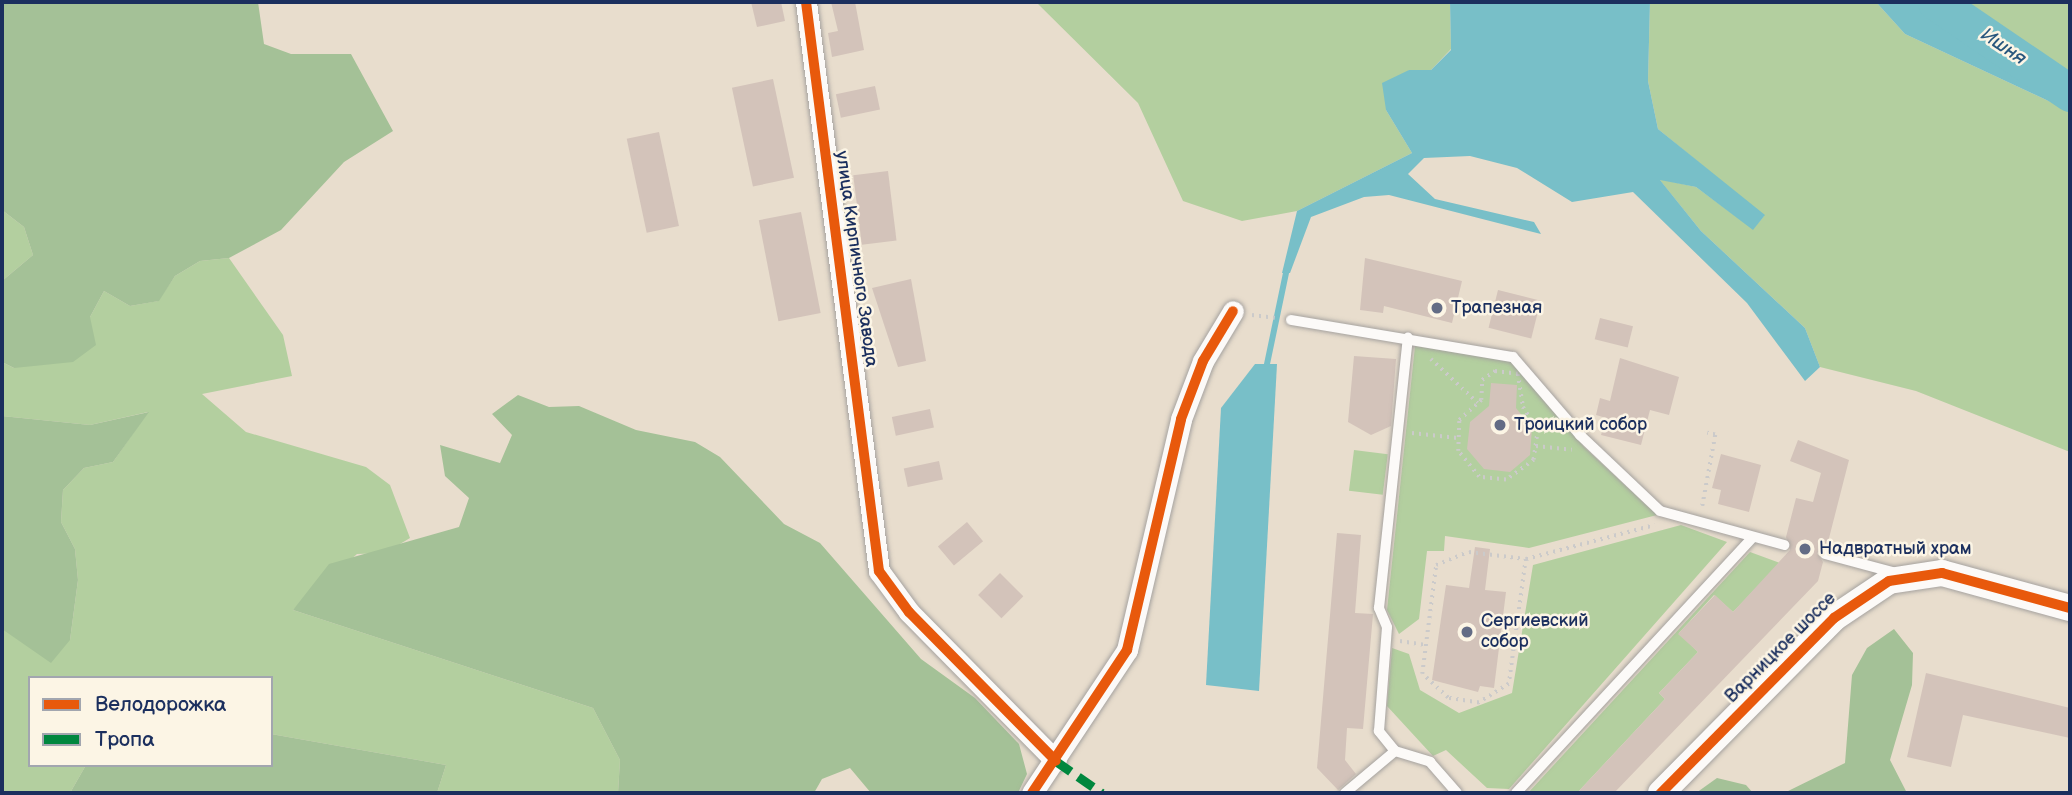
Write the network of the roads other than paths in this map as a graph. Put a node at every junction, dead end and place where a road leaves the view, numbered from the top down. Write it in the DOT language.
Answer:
graph roads {
  1 [pos="806,2"];
  2 [pos="1233,312"];
  3 [pos="1291,320"];
  4 [pos="1408,338"];
  5 [pos="1752,538"];
  6 [pos="1784,545"];
  7 [pos="1825,554"];
  8 [pos="1906,576"];
  9 [pos="2070,608"];
  10 [pos="1395,751"];
  11 [pos="1056,761"];
  12 [pos="1032,793"];
  13 [pos="1345,793"];
  14 [pos="1457,793"];
  15 [pos="1516,793"];
  16 [pos="1661,793"];
  1 -- 11 [label="street, улица Кирпичного Завода"];
  2 -- 11 [label="street"];
  3 -- 4 [label="lane"];
  4 -- 5 [label="lane"];
  4 -- 10 [label="lane"];
  5 -- 6 [label="lane"];
  5 -- 15 [label="lane"];
  7 -- 8 [label="lane"];
  8 -- 9 [label="street, Варницкое шоссе"];
  8 -- 16 [label="street, Варницкое шоссе"];
  10 -- 13 [label="lane"];
  10 -- 14 [label="lane"];
  11 -- 12 [label="street"];
}
